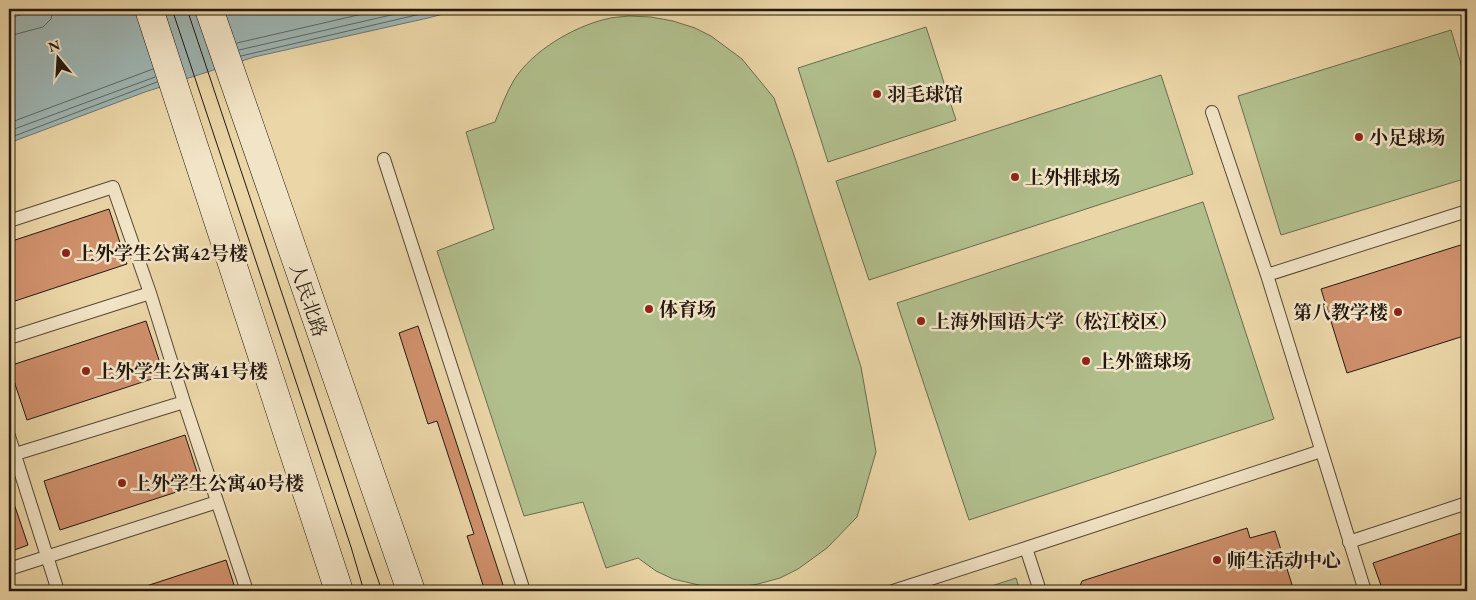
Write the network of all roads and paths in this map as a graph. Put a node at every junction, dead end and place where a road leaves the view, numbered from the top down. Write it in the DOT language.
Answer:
graph roads {
  1 [pos="149,9"];
  2 [pos="209,9"];
  3 [pos="1212,112"];
  4 [pos="384,159"];
  5 [pos="1467,211"];
  6 [pos="9,221"];
  7 [pos="1267,275"];
  8 [pos="150,293"];
  9 [pos="9,338"];
  10 [pos="184,402"];
  11 [pos="9,436"];
  12 [pos="1321,451"];
  13 [pos="12,455"];
  14 [pos="217,502"];
  15 [pos="1467,504"];
  16 [pos="1350,542"];
  17 [pos="1026,548"];
  18 [pos="47,557"];
  19 [pos="9,569"];
  20 [pos="58,591"];
  21 [pos="247,591"];
  22 [pos="339,591"];
  23 [pos="411,591"];
  24 [pos="524,591"];
  25 [pos="892,591"];
  26 [pos="1040,591"];
  27 [pos="1365,591"];
  1 -- 22 [label="main road"];
  2 -- 23 [label="main road, 人民北路"];
  3 -- 7 [label="lane"];
  4 -- 24 [label="lane"];
  5 -- 7 [label="lane"];
  6 -- 8 [label="lane"];
  7 -- 12 [label="lane"];
  8 -- 9 [label="lane"];
  8 -- 10 [label="lane"];
  10 -- 13 [label="lane"];
  10 -- 14 [label="lane"];
  11 -- 13 [label="lane"];
  12 -- 16 [label="lane"];
  12 -- 17 [label="lane"];
  13 -- 18 [label="lane"];
  14 -- 18 [label="lane"];
  14 -- 21 [label="lane"];
  15 -- 16 [label="lane"];
  16 -- 27 [label="lane"];
  17 -- 25 [label="lane"];
  17 -- 26 [label="lane"];
  18 -- 19 [label="lane"];
  18 -- 20 [label="lane"];
}
